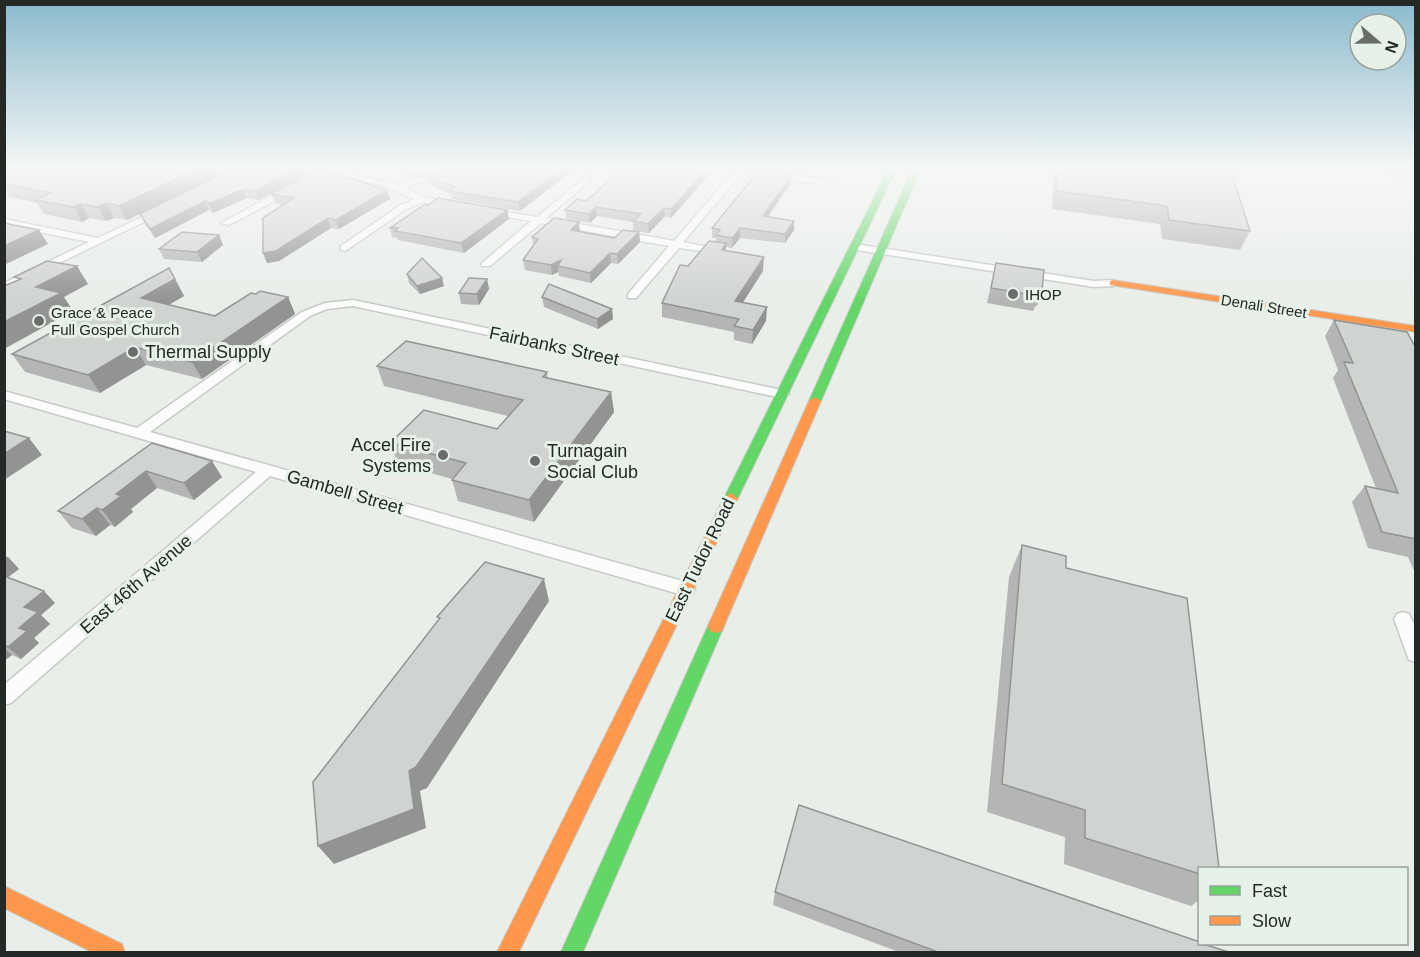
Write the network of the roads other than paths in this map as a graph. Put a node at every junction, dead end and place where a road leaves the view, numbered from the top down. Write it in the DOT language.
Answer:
graph roads {
  1 [pos="158,213"];
  2 [pos="247,213"];
  3 [pos="395,213"];
  4 [pos="499,213"];
  5 [pos="547,213"];
  6 [pos="704,213"];
  7 [pos="871,213"];
  8 [pos="897,213"];
  9 [pos="538,220"];
  10 [pos="4,222"];
  11 [pos="226,224"];
  12 [pos="100,241"];
  13 [pos="856,243"];
  14 [pos="676,245"];
  15 [pos="345,248"];
  16 [pos="882,248"];
  17 [pos="733,254"];
  18 [pos="486,264"];
  19 [pos="1113,283"];
  20 [pos="4,287"];
  21 [pos="632,296"];
  22 [pos="1416,330"];
  23 [pos="782,394"];
  24 [pos="4,395"];
  25 [pos="139,433"];
  26 [pos="267,470"];
  27 [pos="686,589"];
  28 [pos="1403,619"];
  29 [pos="1416,654"];
  30 [pos="4,697"];
  31 [pos="4,896"];
  32 [pos="114,952"];
  33 [pos="508,952"];
  34 [pos="572,952"];
  1 -- 12 [label="street"];
  2 -- 11 [label="street"];
  3 -- 15 [label="street"];
  4 -- 9 [label="street"];
  5 -- 9 [label="street"];
  6 -- 14 [label="street"];
  7 -- 13 [label="main road, East Tudor Road"];
  8 -- 16 [label="main road, East Tudor Road"];
  9 -- 14 [label="street"];
  9 -- 18 [label="street"];
  10 -- 12 [label="street"];
  12 -- 20 [label="street"];
  13 -- 16 [label="street, Denali Street"];
  13 -- 23 [label="main road, East Tudor Road"];
  14 -- 17 [label="street"];
  14 -- 21 [label="street"];
  16 -- 19 [label="street, Denali Street"];
  16 -- 34 [label="main road, East Tudor Road"];
  19 -- 22 [label="main road, Denali Street"];
  23 -- 25 [label="street, Fairbanks Street"];
  23 -- 27 [label="main road, East Tudor Road"];
  24 -- 25 [label="street, Gambell Street"];
  25 -- 26 [label="street, Gambell Street"];
  26 -- 27 [label="street, Gambell Street"];
  26 -- 30 [label="street, East 46th Avenue"];
  27 -- 33 [label="main road, East Tudor Road"];
  28 -- 29 [label="street"];
  31 -- 32 [label="main road"];
}
